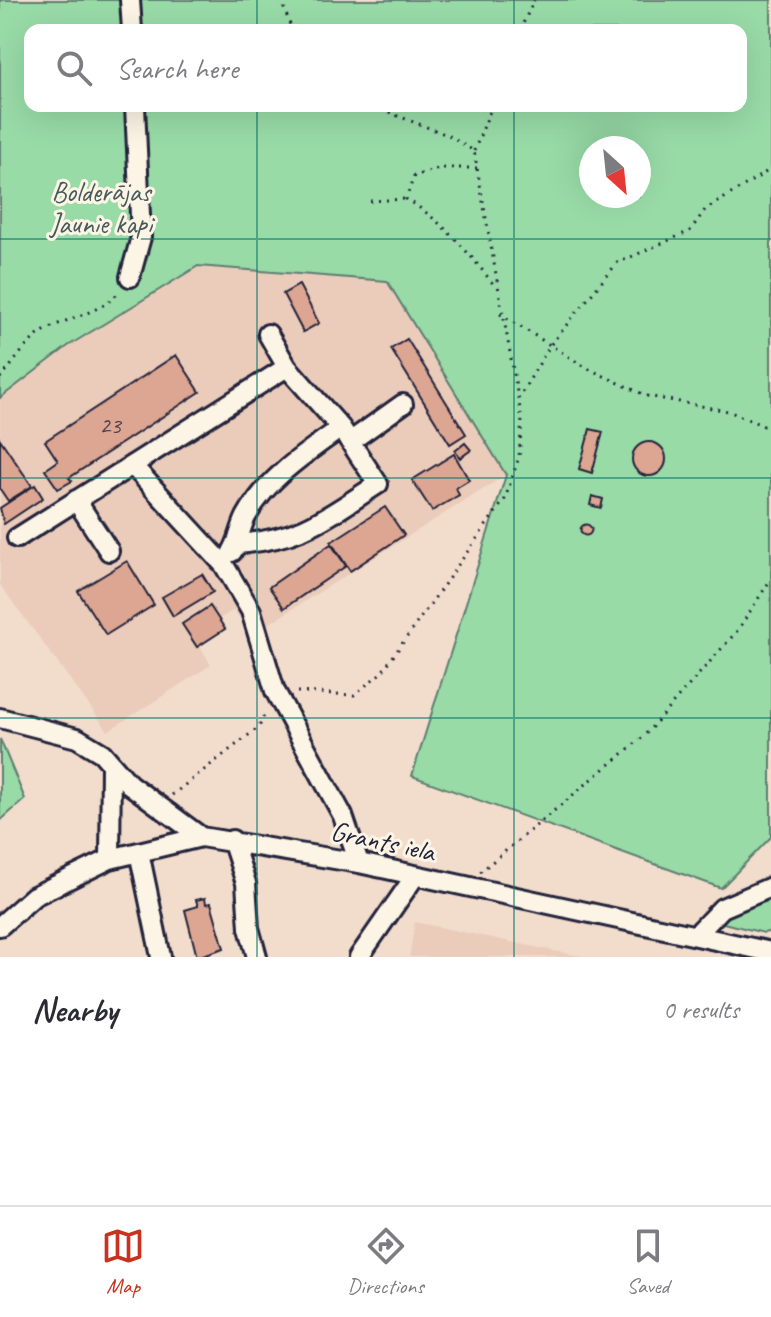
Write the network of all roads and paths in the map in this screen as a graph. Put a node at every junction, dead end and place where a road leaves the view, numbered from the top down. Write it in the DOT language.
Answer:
graph roads {
  1 [pos="130,0"];
  2 [pos="281,0"];
  3 [pos="534,0"];
  4 [pos="132,24"];
  5 [pos="290,24"];
  6 [pos="523,24"];
  7 [pos="135,112"];
  8 [pos="388,112"];
  9 [pos="490,112"];
  10 [pos="474,151"];
  11 [pos="477,168"];
  12 [pos="771,169"];
  13 [pos="406,199"];
  14 [pos="370,201"];
  15 [pos="130,277"];
  16 [pos="497,288"];
  17 [pos="500,314"];
  18 [pos="268,334"];
  19 [pos="551,344"];
  20 [pos="287,367"];
  21 [pos="0,378"];
  22 [pos="517,400"];
  23 [pos="403,404"];
  24 [pos="771,429"];
  25 [pos="346,434"];
  26 [pos="132,465"];
  27 [pos="76,500"];
  28 [pos="17,538"];
  29 [pos="237,544"];
  30 [pos="109,551"];
  31 [pos="224,565"];
  32 [pos="771,579"];
  33 [pos="275,691"];
  34 [pos="0,718"];
  35 [pos="111,764"];
  36 [pos="159,806"];
  37 [pos="201,837"];
  38 [pos="232,840"];
  39 [pos="139,852"];
  40 [pos="110,859"];
  41 [pos="359,863"];
  42 [pos="415,876"];
  43 [pos="462,887"];
  44 [pos="771,887"];
  45 [pos="0,926"];
  46 [pos="696,935"];
  47 [pos="771,952"];
  48 [pos="161,957"];
  49 [pos="257,957"];
  50 [pos="359,957"];
  1 -- 4 [label="street"];
  2 -- 5 [label="path"];
  3 -- 6 [label="path"];
  7 -- 15 [label="street"];
  8 -- 10 [label="path"];
  9 -- 10 [label="path"];
  10 -- 11 [label="path"];
  11 -- 13 [label="path"];
  11 -- 16 [label="path"];
  12 -- 19 [label="path"];
  13 -- 14 [label="path"];
  13 -- 16 [label="path"];
  15 -- 21 [label="path"];
  16 -- 17 [label="path"];
  17 -- 19 [label="path"];
  17 -- 22 [label="path"];
  18 -- 20 [label="street"];
  19 -- 22 [label="path"];
  19 -- 24 [label="path"];
  20 -- 25 [label="street"];
  20 -- 26 [label="street"];
  22 -- 33 [label="path"];
  23 -- 25 [label="street"];
  25 -- 29 [label="street"];
  25 -- 29 [label="street"];
  26 -- 27 [label="street"];
  26 -- 31 [label="street"];
  27 -- 28 [label="street"];
  27 -- 30 [label="street"];
  29 -- 31 [label="street"];
  31 -- 33 [label="street"];
  32 -- 43 [label="path"];
  33 -- 36 [label="path"];
  33 -- 41 [label="street"];
  34 -- 35 [label="street"];
  35 -- 36 [label="street"];
  35 -- 40 [label="street"];
  36 -- 37 [label="street"];
  37 -- 38 [label="street, Grants iela"];
  37 -- 39 [label="street, Grants iela"];
  38 -- 41 [label="street, Grants iela"];
  38 -- 49 [label="street"];
  39 -- 40 [label="street, Grants iela"];
  39 -- 48 [label="street"];
  40 -- 45 [label="street, Grants iela"];
  41 -- 42 [label="street, Grants iela"];
  42 -- 43 [label="street, Grants iela"];
  42 -- 50 [label="street"];
  43 -- 46 [label="street, Grants iela"];
  44 -- 46 [label="street"];
  46 -- 47 [label="street, Grants iela"];
}
